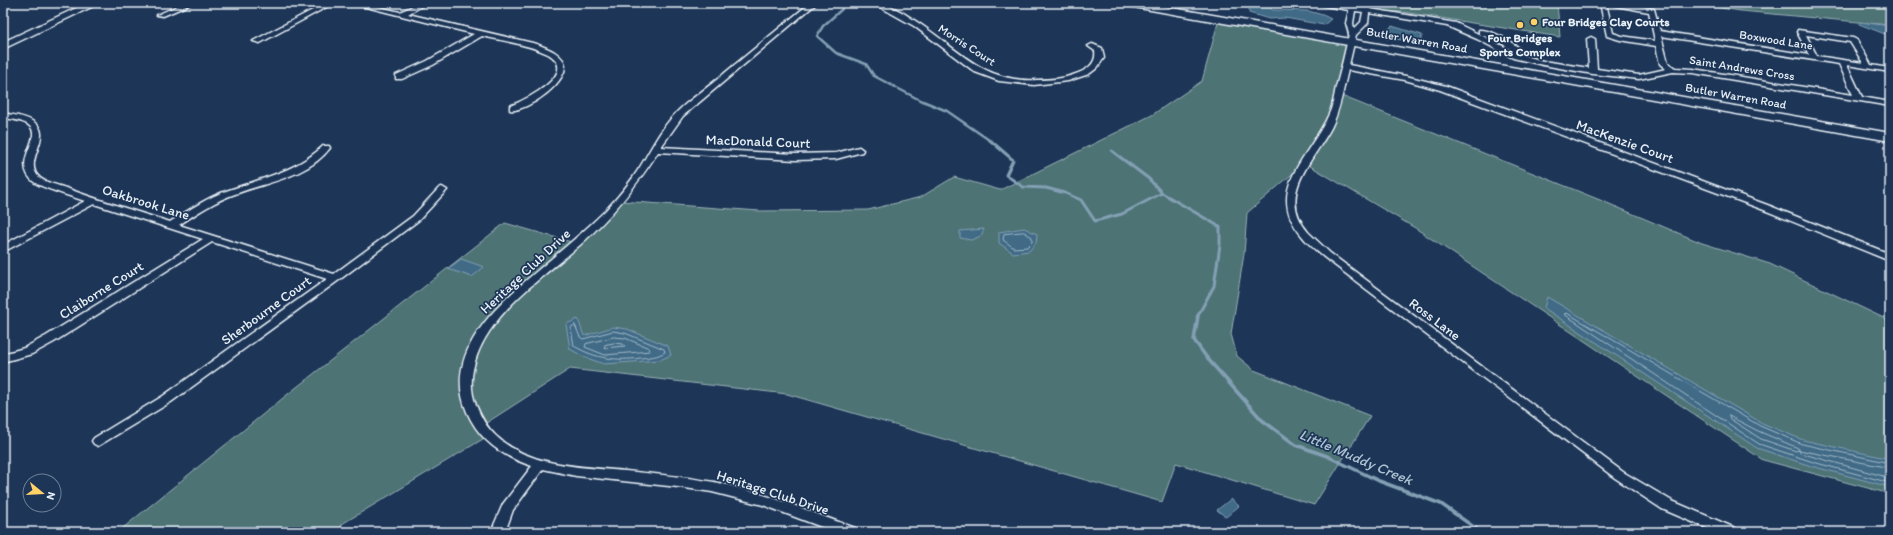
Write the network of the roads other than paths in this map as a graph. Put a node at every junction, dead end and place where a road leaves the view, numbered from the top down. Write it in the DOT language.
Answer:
graph roads {
  1 [pos="95,3"];
  2 [pos="190,3"];
  3 [pos="331,3"];
  4 [pos="353,3"];
  5 [pos="424,3"];
  6 [pos="814,3"];
  7 [pos="876,3"];
  8 [pos="1128,3"];
  9 [pos="1319,3"];
  10 [pos="1368,3"];
  11 [pos="1603,3"];
  12 [pos="1610,3"];
  13 [pos="1354,6"];
  14 [pos="1365,11"];
  15 [pos="402,14"];
  16 [pos="161,15"];
  17 [pos="481,33"];
  18 [pos="1658,33"];
  19 [pos="1352,38"];
  20 [pos="1591,39"];
  21 [pos="257,40"];
  22 [pos="1660,44"];
  23 [pos="3,46"];
  24 [pos="1092,46"];
  25 [pos="1814,58"];
  26 [pos="1842,63"];
  27 [pos="1345,67"];
  28 [pos="1869,67"];
  29 [pos="1673,70"];
  30 [pos="1890,70"];
  31 [pos="1593,72"];
  32 [pos="399,77"];
  33 [pos="1859,99"];
  34 [pos="1890,104"];
  35 [pos="513,108"];
  36 [pos="3,115"];
  37 [pos="1890,137"];
  38 [pos="326,148"];
  39 [pos="654,149"];
  40 [pos="859,150"];
  41 [pos="442,190"];
  42 [pos="93,201"];
  43 [pos="173,225"];
  44 [pos="211,238"];
  45 [pos="3,249"];
  46 [pos="1890,258"];
  47 [pos="335,278"];
  48 [pos="3,358"];
  49 [pos="98,441"];
  50 [pos="540,464"];
  51 [pos="498,532"];
  52 [pos="850,532"];
  53 [pos="1730,532"];
  1 -- 23 [label="main road"];
  2 -- 16 [label="street"];
  3 -- 21 [label="street"];
  4 -- 15 [label="street"];
  5 -- 15 [label="street"];
  6 -- 39 [label="street, Heritage Club Drive"];
  7 -- 24 [label="street, Morris Court"];
  8 -- 19 [label="main road, Butler Warren Road"];
  9 -- 13 [label="street, Saint Andrews Cross"];
  10 -- 14 [label="street"];
  11 -- 22 [label="street"];
  12 -- 18 [label="street"];
  13 -- 14 [label="street, Saint Andrews Cross"];
  13 -- 19 [label="street"];
  14 -- 19 [label="street"];
  14 -- 31 [label="street, Saint Andrews Cross"];
  15 -- 17 [label="street"];
  17 -- 32 [label="street"];
  17 -- 35 [label="street"];
  18 -- 22 [label="street"];
  18 -- 25 [label="street, Boxwood Lane"];
  19 -- 27 [label="street, Ross Lane"];
  19 -- 37 [label="main road, Butler Warren Road"];
  20 -- 31 [label="street"];
  22 -- 29 [label="street"];
  25 -- 26 [label="street, Boxwood Lane"];
  25 -- 28 [label="street"];
  26 -- 28 [label="street, Boxwood Lane"];
  26 -- 33 [label="street"];
  27 -- 46 [label="street, MacKenzie Court"];
  27 -- 53 [label="street, Ross Lane"];
  28 -- 30 [label="street, Boxwood Lane"];
  29 -- 31 [label="street, Saint Andrews Cross"];
  29 -- 33 [label="street, Saint Andrews Cross"];
  33 -- 34 [label="street, Saint Andrews Cross"];
  36 -- 42 [label="street, Oakbrook Lane"];
  38 -- 43 [label="street"];
  39 -- 40 [label="street, MacDonald Court"];
  39 -- 50 [label="street, Heritage Club Drive"];
  41 -- 47 [label="street, Sherbourne Court"];
  42 -- 43 [label="street, Oakbrook Lane"];
  42 -- 45 [label="street"];
  43 -- 44 [label="street, Oakbrook Lane"];
  44 -- 47 [label="street, Oakbrook Lane"];
  44 -- 48 [label="street, Claiborne Court"];
  47 -- 49 [label="street, Sherbourne Court"];
  50 -- 51 [label="street"];
  50 -- 52 [label="street, Heritage Club Drive"];
}
